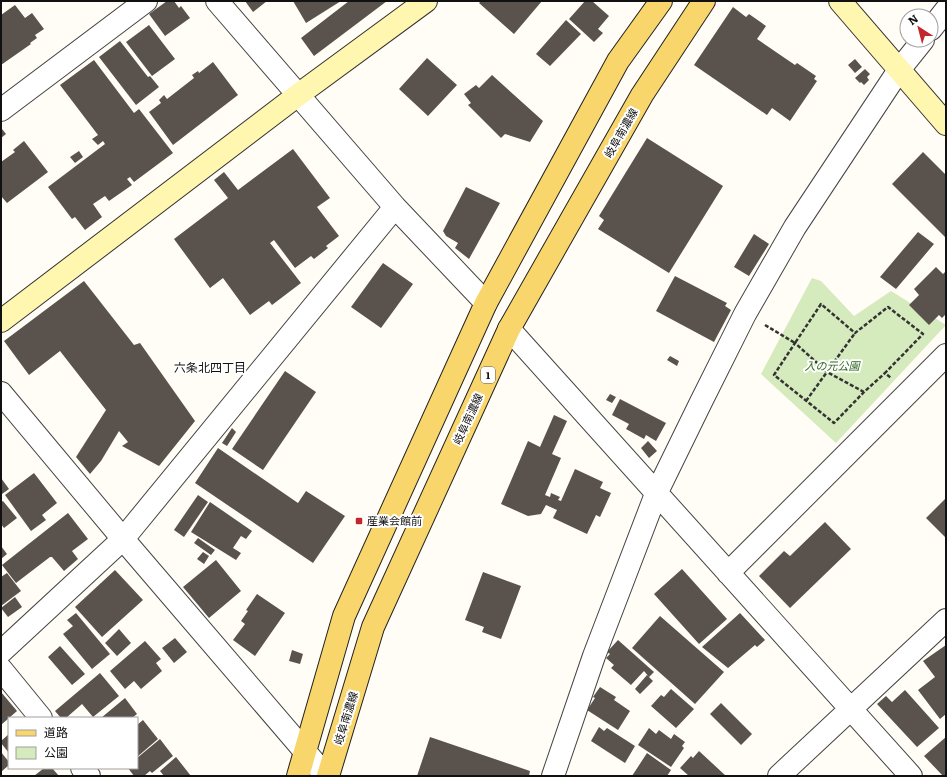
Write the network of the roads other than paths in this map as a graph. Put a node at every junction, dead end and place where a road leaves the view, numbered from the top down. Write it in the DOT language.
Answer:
graph roads {
  1 [pos="146,1"];
  2 [pos="217,1"];
  3 [pos="426,1"];
  4 [pos="661,1"];
  5 [pos="704,1"];
  6 [pos="840,1"];
  7 [pos="946,10"];
  8 [pos="939,19"];
  9 [pos="917,48"];
  10 [pos="899,70"];
  11 [pos="298,95"];
  12 [pos="1,110"];
  13 [pos="946,124"];
  14 [pos="394,207"];
  15 [pos="486,303"];
  16 [pos="1,320"];
  17 [pos="509,329"];
  18 [pos="946,355"];
  19 [pos="1,393"];
  20 [pos="656,494"];
  21 [pos="123,539"];
  22 [pos="728,573"];
  23 [pos="946,620"];
  24 [pos="1,652"];
  25 [pos="1,669"];
  26 [pos="851,708"];
  27 [pos="40,717"];
  28 [pos="305,751"];
  29 [pos="298,776"];
  30 [pos="327,776"];
  31 [pos="553,776"];
  32 [pos="779,776"];
  33 [pos="911,776"];
  1 -- 12 [label="street"];
  2 -- 11 [label="street"];
  3 -- 11 [label="street"];
  4 -- 15 [label="main road"];
  5 -- 17 [label="main road, 岐阜南濃線 / 1"];
  6 -- 10 [label="street"];
  7 -- 8 [label="street"];
  9 -- 10 [label="street"];
  10 -- 13 [label="street"];
  10 -- 20 [label="street"];
  11 -- 14 [label="street"];
  11 -- 16 [label="street"];
  14 -- 15 [label="street"];
  14 -- 21 [label="street"];
  15 -- 28 [label="main road"];
  17 -- 20 [label="street"];
  17 -- 30 [label="main road, 岐阜南濃線 / 1"];
  18 -- 22 [label="street"];
  19 -- 21 [label="street"];
  20 -- 22 [label="street"];
  20 -- 31 [label="street"];
  21 -- 24 [label="street"];
  21 -- 28 [label="street"];
  22 -- 26 [label="street"];
  23 -- 26 [label="street"];
  25 -- 27 [label="street"];
  26 -- 32 [label="street"];
  26 -- 33 [label="street"];
  28 -- 29 [label="main road"];
  28 -- 30 [label="street"];
}
